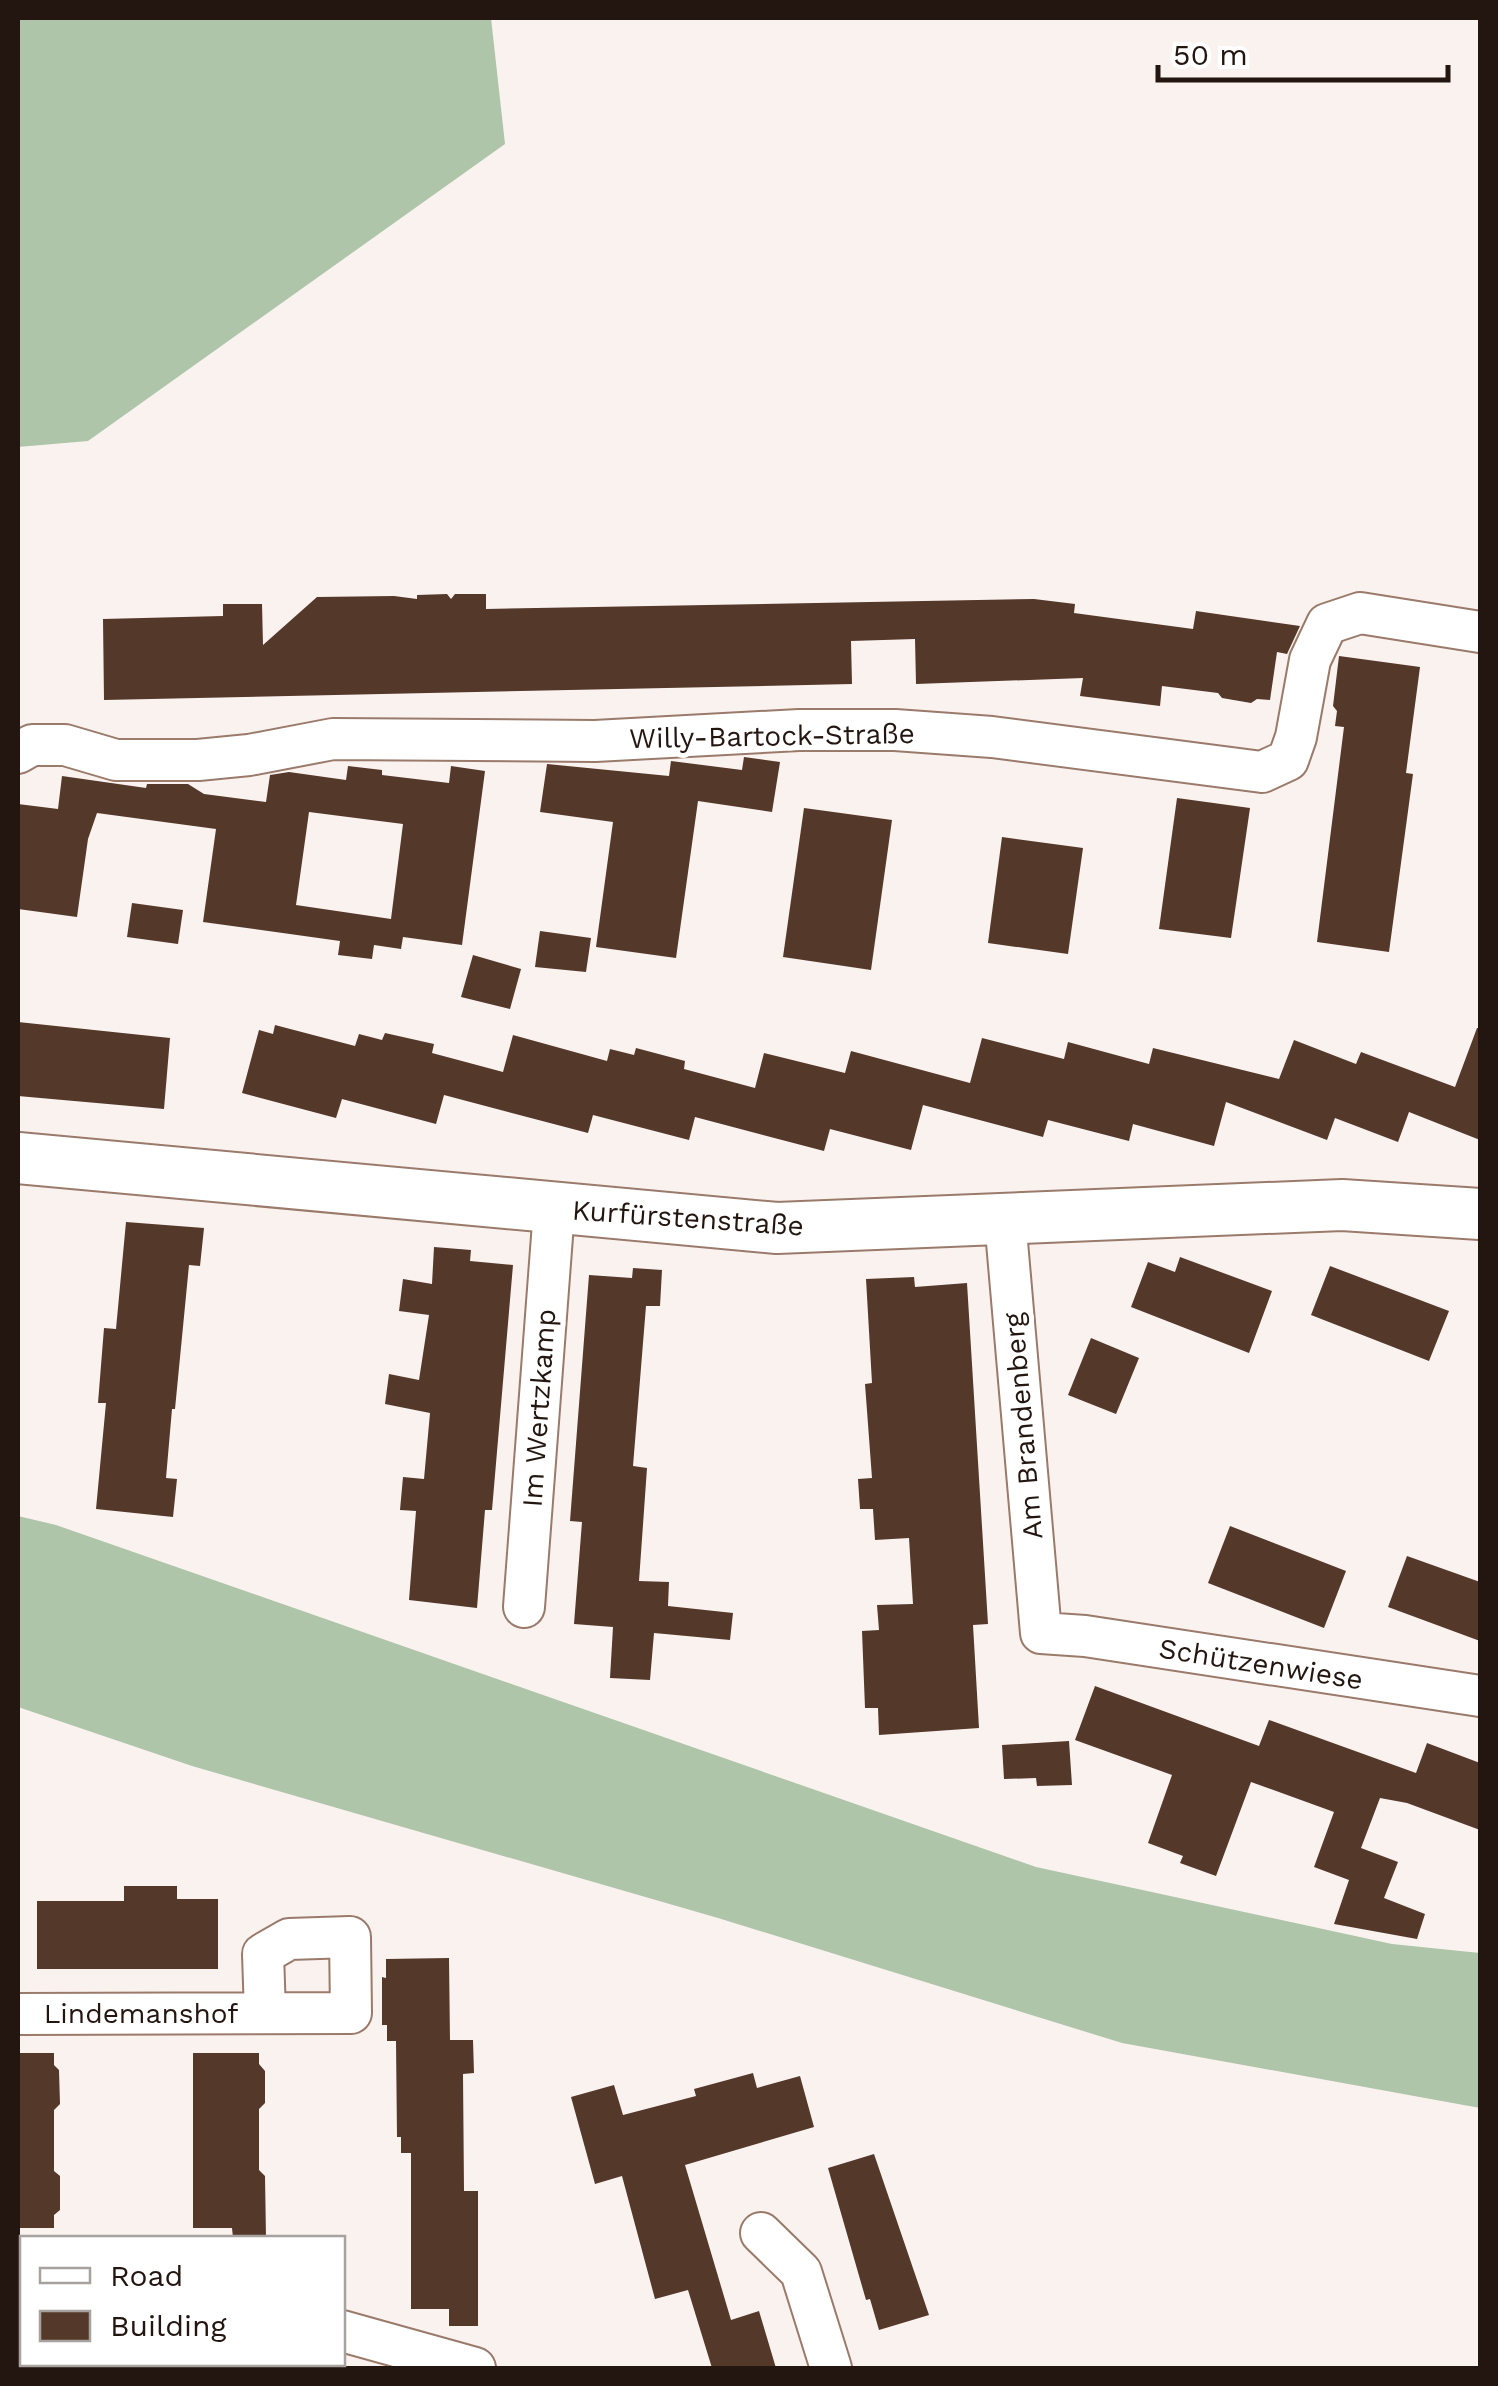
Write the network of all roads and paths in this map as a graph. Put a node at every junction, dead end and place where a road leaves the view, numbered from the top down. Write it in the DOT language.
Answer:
graph roads {
  1 [pos="1480,632"];
  2 [pos="18,754"];
  3 [pos="18,1158"];
  4 [pos="554,1210"];
  5 [pos="1480,1214"];
  6 [pos="1005,1219"];
  7 [pos="524,1607"];
  8 [pos="1041,1633"];
  9 [pos="1480,1696"];
  10 [pos="265,2013"];
  11 [pos="18,2014"];
  12 [pos="761,2233"];
  13 [pos="345,2332"];
  14 [pos="475,2368"];
  15 [pos="831,2368"];
  1 -- 2 [label="street, Willy-Bartock-Straße"];
  3 -- 4 [label="street, Kurfürstenstraße"];
  4 -- 6 [label="street, Kurfürstenstraße"];
  4 -- 7 [label="street, Im Wertzkamp"];
  5 -- 6 [label="street, Kurfürstenstraße"];
  6 -- 8 [label="street, Am Brandenberg"];
  8 -- 9 [label="street, Schützenwiese"];
  10 -- 11 [label="street, Lindemanshof"];
  12 -- 15 [label="street"];
  13 -- 14 [label="street"];
}
